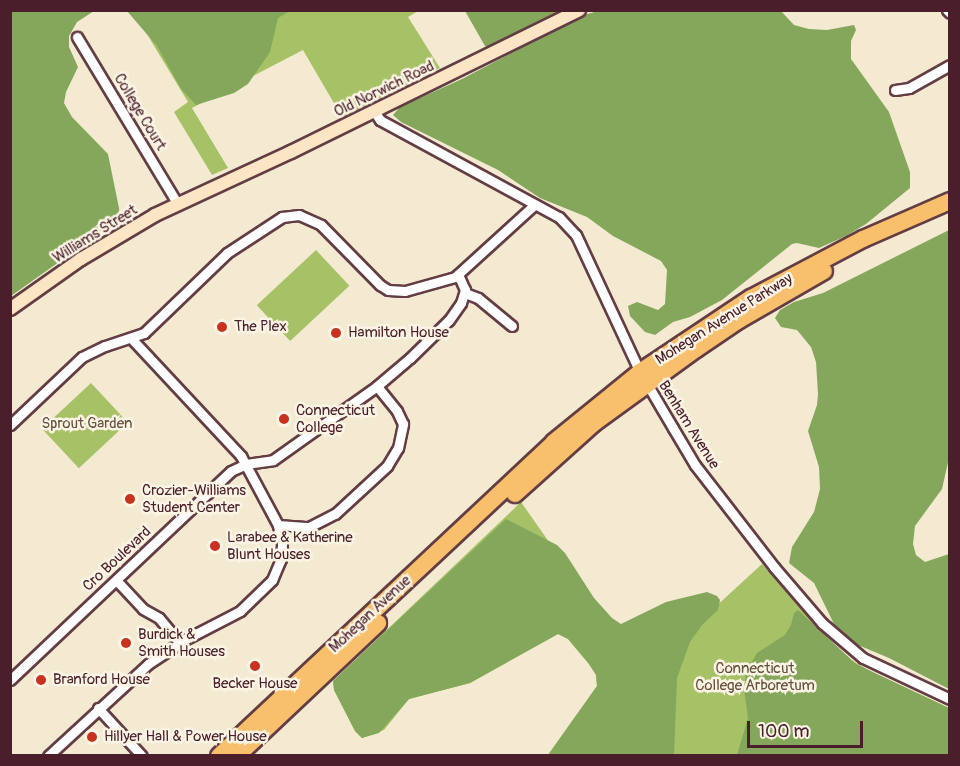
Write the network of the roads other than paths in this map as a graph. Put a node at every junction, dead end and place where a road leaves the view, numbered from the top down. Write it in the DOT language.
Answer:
graph roads {
  1 [pos="579,10"];
  2 [pos="77,37"];
  3 [pos="950,65"];
  4 [pos="895,90"];
  5 [pos="374,111"];
  6 [pos="201,191"];
  7 [pos="950,201"];
  8 [pos="177,203"];
  9 [pos="534,205"];
  10 [pos="950,212"];
  11 [pos="458,274"];
  12 [pos="465,293"];
  13 [pos="10,309"];
  14 [pos="512,326"];
  15 [pos="130,338"];
  16 [pos="643,378"];
  17 [pos="377,386"];
  18 [pos="10,424"];
  19 [pos="246,464"];
  20 [pos="525,477"];
  21 [pos="278,525"];
  22 [pos="117,581"];
  23 [pos="180,643"];
  24 [pos="10,680"];
  25 [pos="950,699"];
  26 [pos="98,708"];
  27 [pos="48,756"];
  28 [pos="142,756"];
  29 [pos="219,756"];
  30 [pos="237,756"];
  1 -- 5 [label="street, Old Norwich Road"];
  2 -- 8 [label="street, College Court"];
  3 -- 4 [label="street"];
  5 -- 6 [label="street, Old Norwich Road"];
  5 -- 9 [label="street, Benham Avenue"];
  6 -- 8 [label="street, Williams Street"];
  7 -- 16 [label="highway, Mohegan Avenue Parkway"];
  8 -- 13 [label="street, Williams Street"];
  9 -- 11 [label="street"];
  9 -- 16 [label="street, Benham Avenue"];
  10 -- 16 [label="highway, Mohegan Avenue Parkway"];
  11 -- 12 [label="street"];
  11 -- 15 [label="street"];
  12 -- 14 [label="street"];
  12 -- 17 [label="street"];
  15 -- 18 [label="street"];
  15 -- 19 [label="street"];
  16 -- 20 [label="highway, Mohegan Avenue Parkway"];
  16 -- 25 [label="street, Benham Avenue"];
  17 -- 19 [label="street"];
  17 -- 21 [label="street"];
  19 -- 21 [label="street"];
  19 -- 22 [label="street, Cro Boulevard"];
  20 -- 29 [label="highway, Mohegan Avenue"];
  20 -- 30 [label="highway, Mohegan Avenue"];
  21 -- 23 [label="street"];
  22 -- 23 [label="street"];
  22 -- 24 [label="street, Cro Boulevard"];
  23 -- 26 [label="street"];
  26 -- 27 [label="street"];
  26 -- 28 [label="street"];
}
